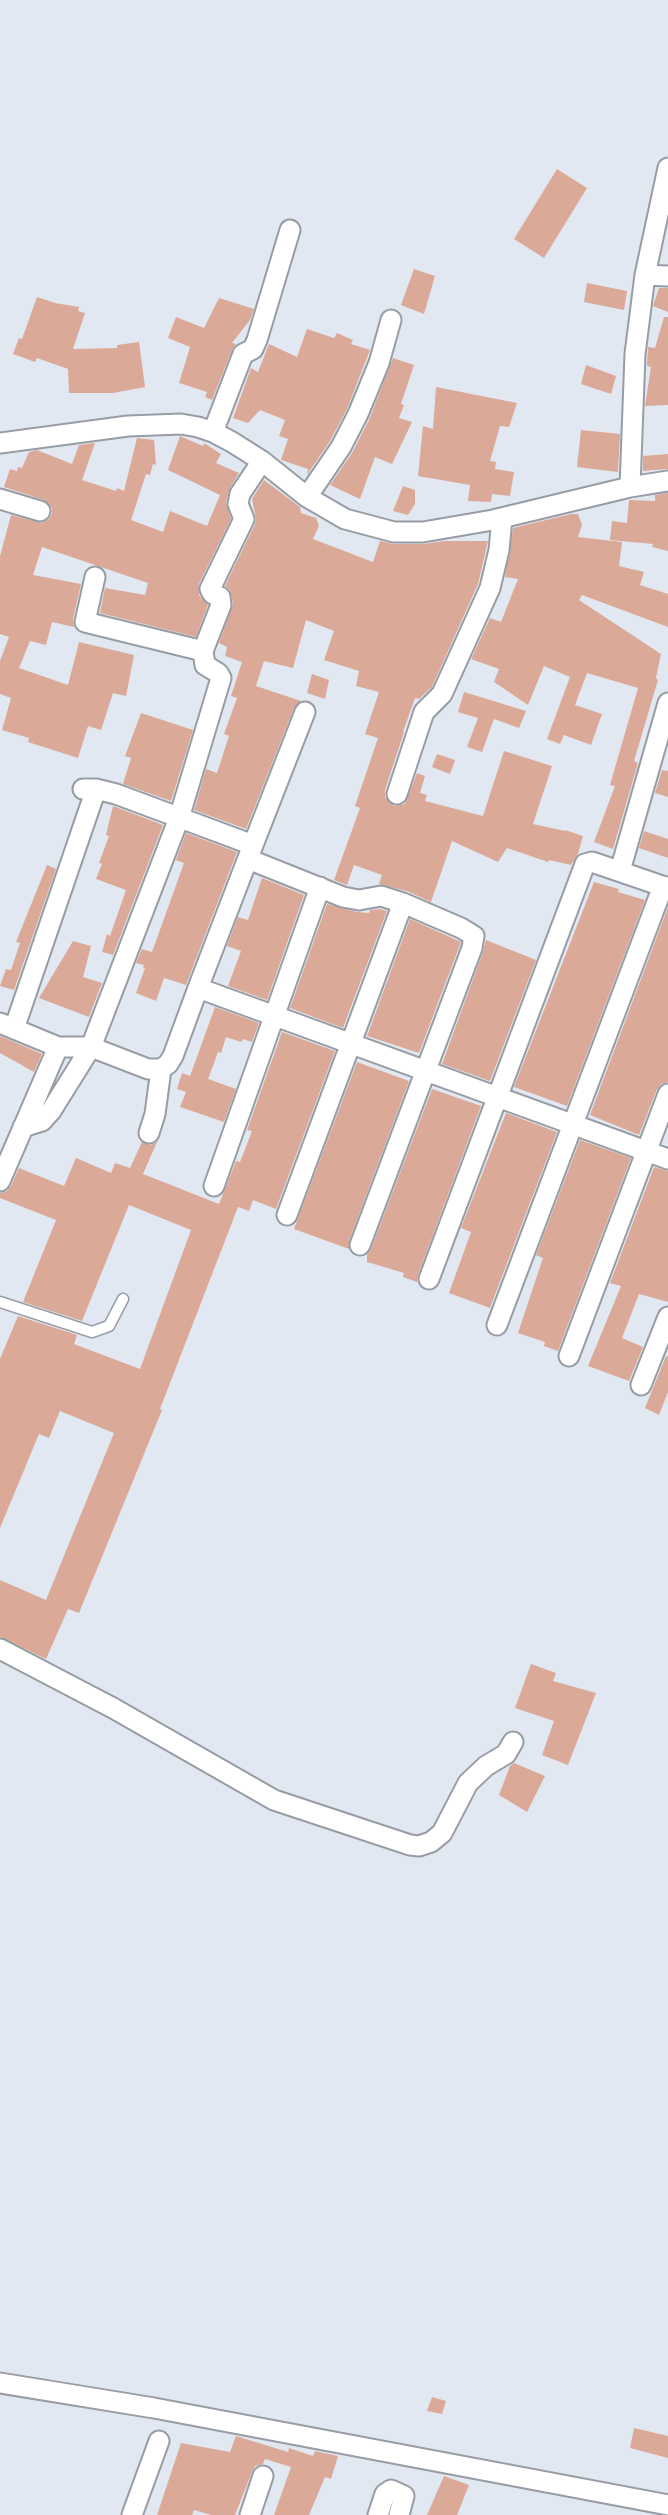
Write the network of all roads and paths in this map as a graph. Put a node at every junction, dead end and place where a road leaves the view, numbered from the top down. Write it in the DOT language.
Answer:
graph roads {
  1 [pos="668,168"];
  2 [pos="290,230"];
  3 [pos="645,275"];
  4 [pos="668,276"];
  5 [pos="391,320"];
  6 [pos="213,432"];
  7 [pos="0,443"];
  8 [pos="0,449"];
  9 [pos="262,461"];
  10 [pos="668,481"];
  11 [pos="630,487"];
  12 [pos="307,496"];
  13 [pos="0,499"];
  14 [pos="40,512"];
  15 [pos="502,518"];
  16 [pos="95,577"];
  17 [pos="203,651"];
  18 [pos="668,703"];
  19 [pos="305,712"];
  20 [pos="397,794"];
  21 [pos="179,818"];
  22 [pos="250,852"];
  23 [pos="620,871"];
  24 [pos="320,887"];
  25 [pos="665,887"];
  26 [pos="403,903"];
  27 [pos="198,988"];
  28 [pos="274,1016"];
  29 [pos="7,1026"];
  30 [pos="351,1043"];
  31 [pos="58,1047"];
  32 [pos="91,1047"];
  33 [pos="161,1069"];
  34 [pos="425,1070"];
  35 [pos="668,1094"];
  36 [pos="497,1097"];
  37 [pos="573,1124"];
  38 [pos="23,1127"];
  39 [pos="149,1132"];
  40 [pos="646,1151"];
  41 [pos="668,1159"];
  42 [pos="0,1181"];
  43 [pos="214,1186"];
  44 [pos="287,1215"];
  45 [pos="360,1245"];
  46 [pos="429,1279"];
  47 [pos="123,1299"];
  48 [pos="0,1302"];
  49 [pos="668,1317"];
  50 [pos="498,1325"];
  51 [pos="569,1356"];
  52 [pos="641,1385"];
  53 [pos="0,1649"];
  54 [pos="513,1742"];
  55 [pos="0,2383"];
  56 [pos="159,2441"];
  57 [pos="263,2476"];
  58 [pos="668,2505"];
  59 [pos="132,2515"];
  60 [pos="250,2515"];
  61 [pos="378,2515"];
  62 [pos="399,2515"];
  1 -- 3 [label="street"];
  2 -- 6 [label="street"];
  3 -- 4 [label="street"];
  3 -- 11 [label="street"];
  5 -- 12 [label="street"];
  6 -- 7 [label="street"];
  6 -- 9 [label="street"];
  7 -- 8 [label="street"];
  9 -- 12 [label="street"];
  9 -- 17 [label="street"];
  10 -- 11 [label="street"];
  11 -- 15 [label="street"];
  12 -- 15 [label="street"];
  13 -- 14 [label="street"];
  15 -- 20 [label="street"];
  16 -- 17 [label="street"];
  17 -- 21 [label="street"];
  18 -- 23 [label="street"];
  19 -- 22 [label="street"];
  21 -- 22 [label="street"];
  21 -- 29 [label="street"];
  21 -- 32 [label="street"];
  22 -- 24 [label="street"];
  22 -- 27 [label="street"];
  23 -- 25 [label="street"];
  23 -- 36 [label="street"];
  24 -- 26 [label="street"];
  24 -- 28 [label="street"];
  25 -- 37 [label="street"];
  26 -- 30 [label="street"];
  26 -- 34 [label="street"];
  27 -- 28 [label="street"];
  27 -- 33 [label="street"];
  28 -- 30 [label="street"];
  28 -- 43 [label="street"];
  29 -- 31 [label="street"];
  30 -- 34 [label="street"];
  30 -- 44 [label="street"];
  31 -- 32 [label="street"];
  31 -- 38 [label="street"];
  32 -- 33 [label="street"];
  32 -- 38 [label="street"];
  33 -- 39 [label="street"];
  34 -- 36 [label="street"];
  34 -- 45 [label="street"];
  35 -- 40 [label="street"];
  36 -- 37 [label="street"];
  36 -- 46 [label="street"];
  37 -- 40 [label="street"];
  37 -- 50 [label="street"];
  38 -- 42 [label="street"];
  40 -- 41 [label="street"];
  40 -- 51 [label="street"];
  47 -- 48 [label="lane"];
  49 -- 52 [label="street"];
  53 -- 54 [label="street"];
  55 -- 58 [label="street"];
  56 -- 59 [label="street"];
  57 -- 60 [label="street"];
  61 -- 62 [label="street"];
}
